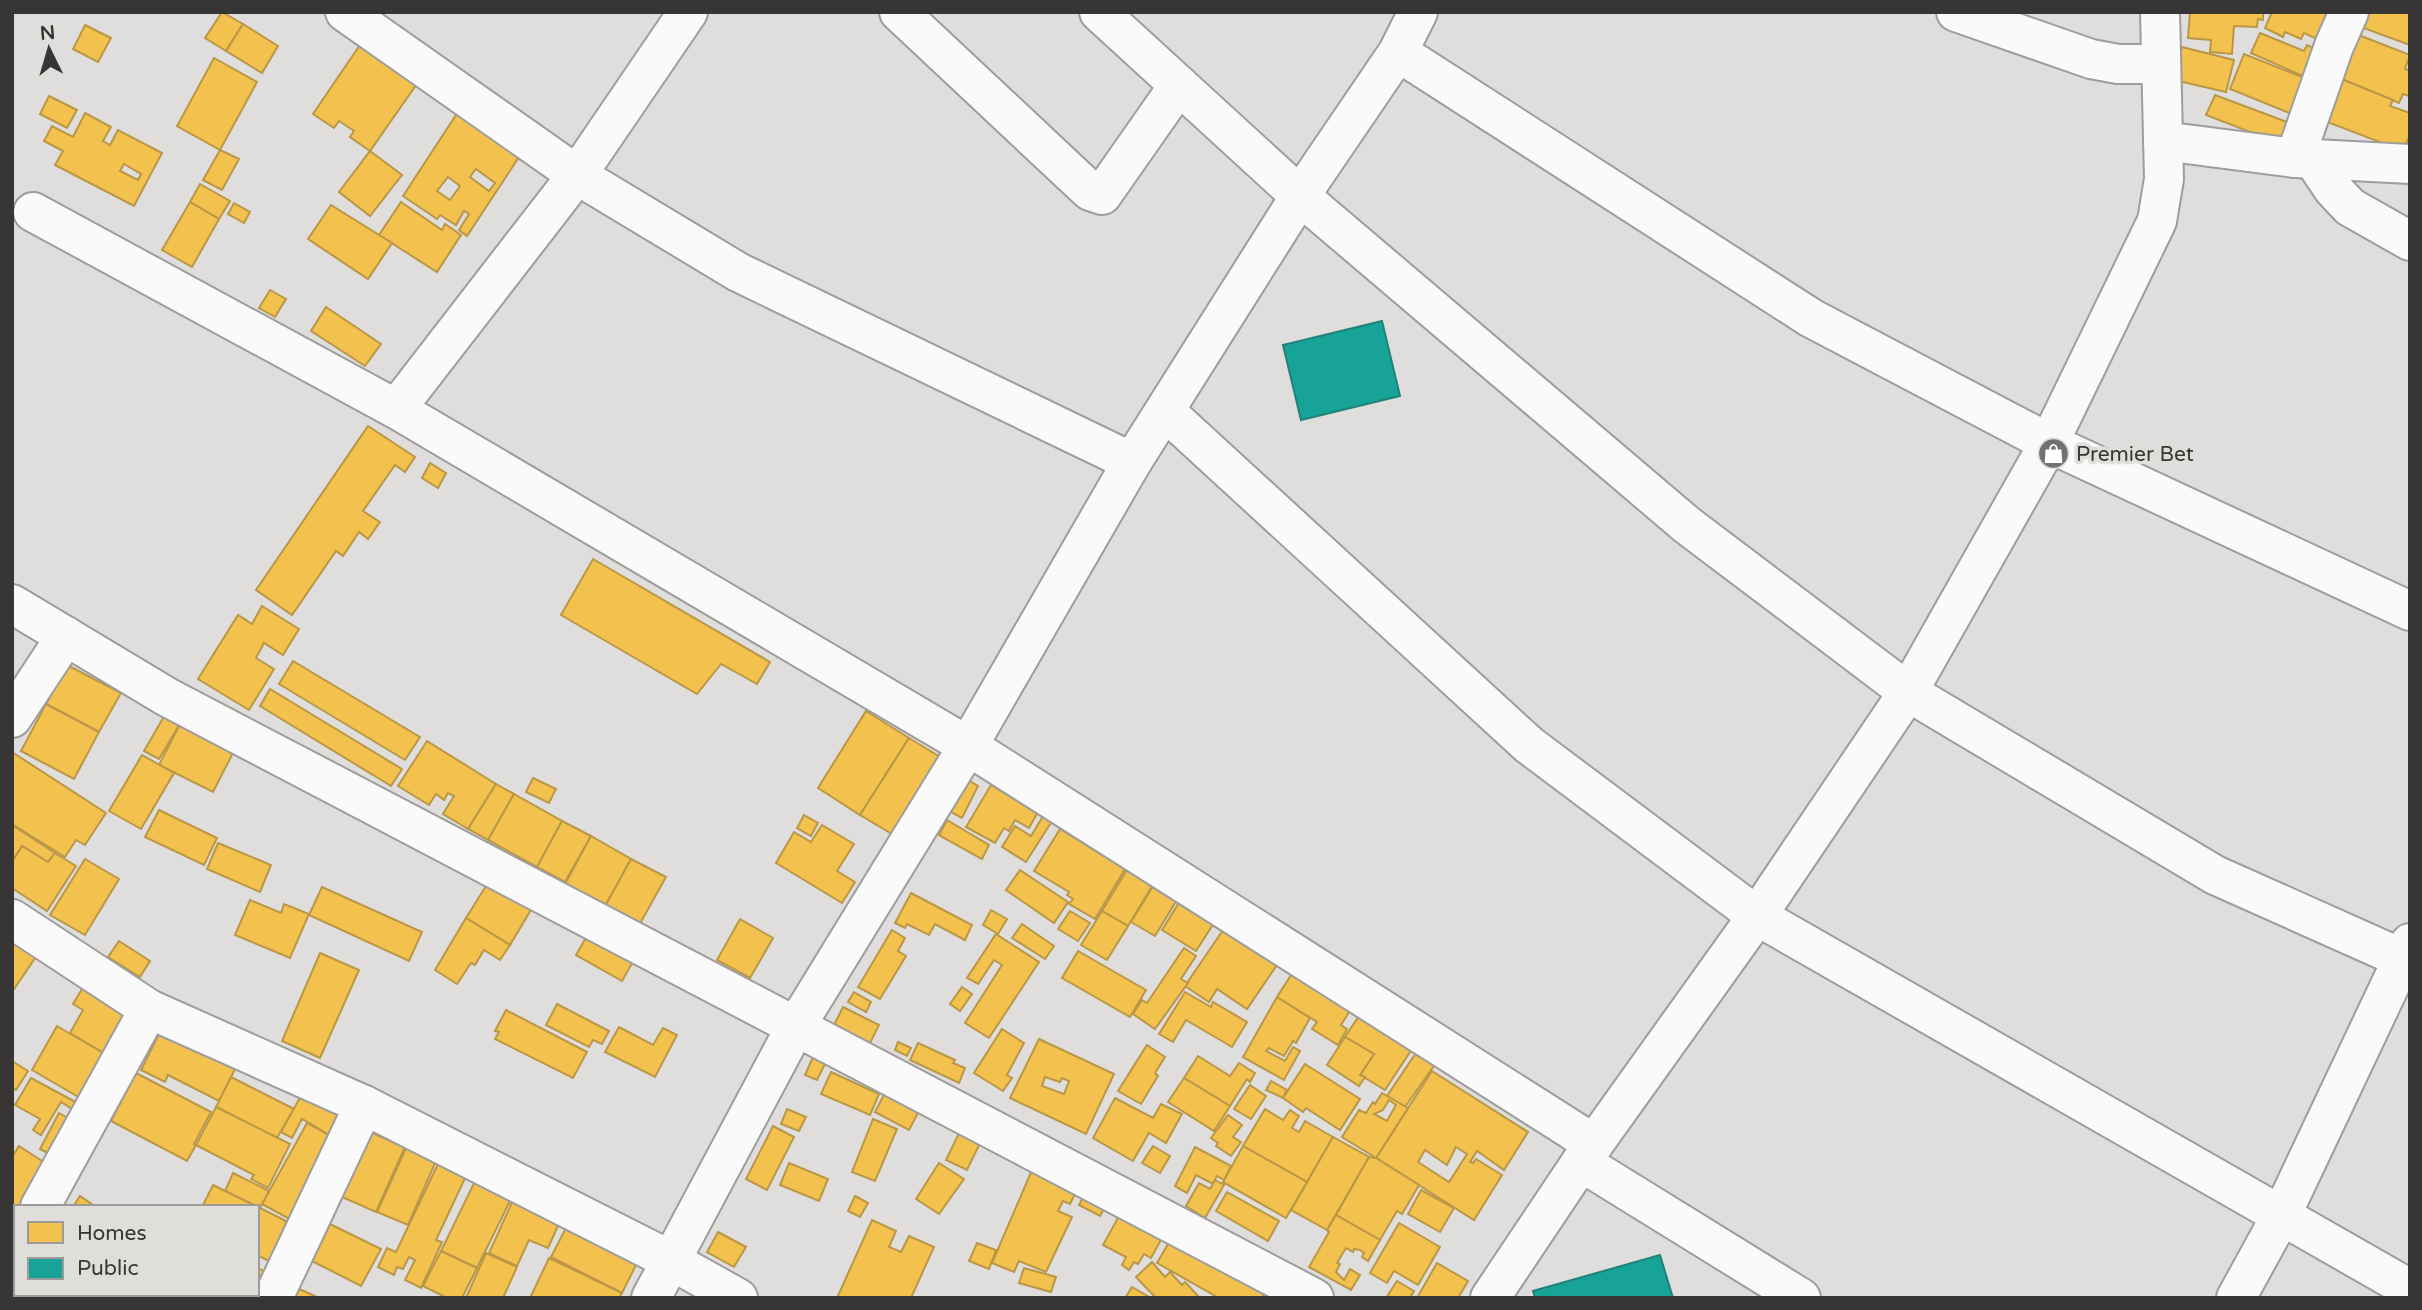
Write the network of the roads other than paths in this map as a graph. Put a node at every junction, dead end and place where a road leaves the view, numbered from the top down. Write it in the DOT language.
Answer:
graph roads {
  1 [pos="345,12"];
  2 [pos="688,12"];
  3 [pos="899,12"];
  4 [pos="1099,12"];
  5 [pos="1418,12"];
  6 [pos="1956,12"];
  7 [pos="2160,12"];
  8 [pos="2349,12"];
  9 [pos="1398,52"];
  10 [pos="2161,64"];
  11 [pos="1179,85"];
  12 [pos="2163,141"];
  13 [pos="2304,159"];
  14 [pos="2410,164"];
  15 [pos="577,175"];
  16 [pos="1300,196"];
  17 [pos="33,212"];
  18 [pos="2410,241"];
  19 [pos="396,409"];
  20 [pos="1165,411"];
  21 [pos="2049,443"];
  22 [pos="1132,462"];
  23 [pos="12,604"];
  24 [pos="2410,611"];
  25 [pos="66,636"];
  26 [pos="1908,692"];
  27 [pos="12,718"];
  28 [pos="968,746"];
  29 [pos="1757,916"];
  30 [pos="12,919"];
  31 [pos="2408,955"];
  32 [pos="149,1009"];
  33 [pos="796,1026"];
  34 [pos="364,1105"];
  35 [pos="1588,1153"];
  36 [pos="41,1205"];
  37 [pos="2281,1216"];
  38 [pos="670,1260"];
  39 [pos="2410,1289"];
  40 [pos="273,1298"];
  41 [pos="651,1298"];
  42 [pos="738,1298"];
  43 [pos="1314,1298"];
  44 [pos="1490,1298"];
  45 [pos="1801,1298"];
  46 [pos="2236,1298"];
  1 -- 15 [label="street"];
  2 -- 15 [label="street"];
  3 -- 11 [label="street"];
  4 -- 11 [label="street"];
  5 -- 9 [label="street"];
  6 -- 10 [label="street"];
  7 -- 10 [label="street"];
  8 -- 13 [label="street"];
  9 -- 16 [label="street"];
  9 -- 21 [label="street"];
  10 -- 12 [label="street"];
  11 -- 16 [label="street"];
  12 -- 13 [label="street"];
  12 -- 21 [label="street"];
  13 -- 14 [label="street"];
  13 -- 18 [label="street"];
  15 -- 19 [label="street"];
  15 -- 22 [label="street"];
  16 -- 20 [label="street"];
  16 -- 26 [label="street"];
  17 -- 19 [label="street"];
  19 -- 28 [label="street"];
  20 -- 22 [label="street"];
  20 -- 29 [label="street"];
  21 -- 24 [label="street"];
  21 -- 26 [label="street"];
  22 -- 28 [label="street"];
  23 -- 25 [label="street"];
  25 -- 27 [label="street"];
  25 -- 33 [label="street"];
  26 -- 29 [label="street"];
  26 -- 31 [label="street"];
  28 -- 33 [label="street"];
  28 -- 35 [label="street"];
  29 -- 35 [label="street"];
  29 -- 37 [label="street"];
  30 -- 32 [label="street"];
  31 -- 37 [label="street"];
  32 -- 34 [label="street"];
  32 -- 36 [label="street"];
  33 -- 38 [label="street"];
  33 -- 43 [label="street"];
  34 -- 38 [label="street"];
  34 -- 40 [label="street"];
  35 -- 44 [label="street"];
  35 -- 45 [label="street"];
  37 -- 39 [label="street"];
  37 -- 46 [label="street"];
  38 -- 41 [label="street"];
  38 -- 42 [label="street"];
}
